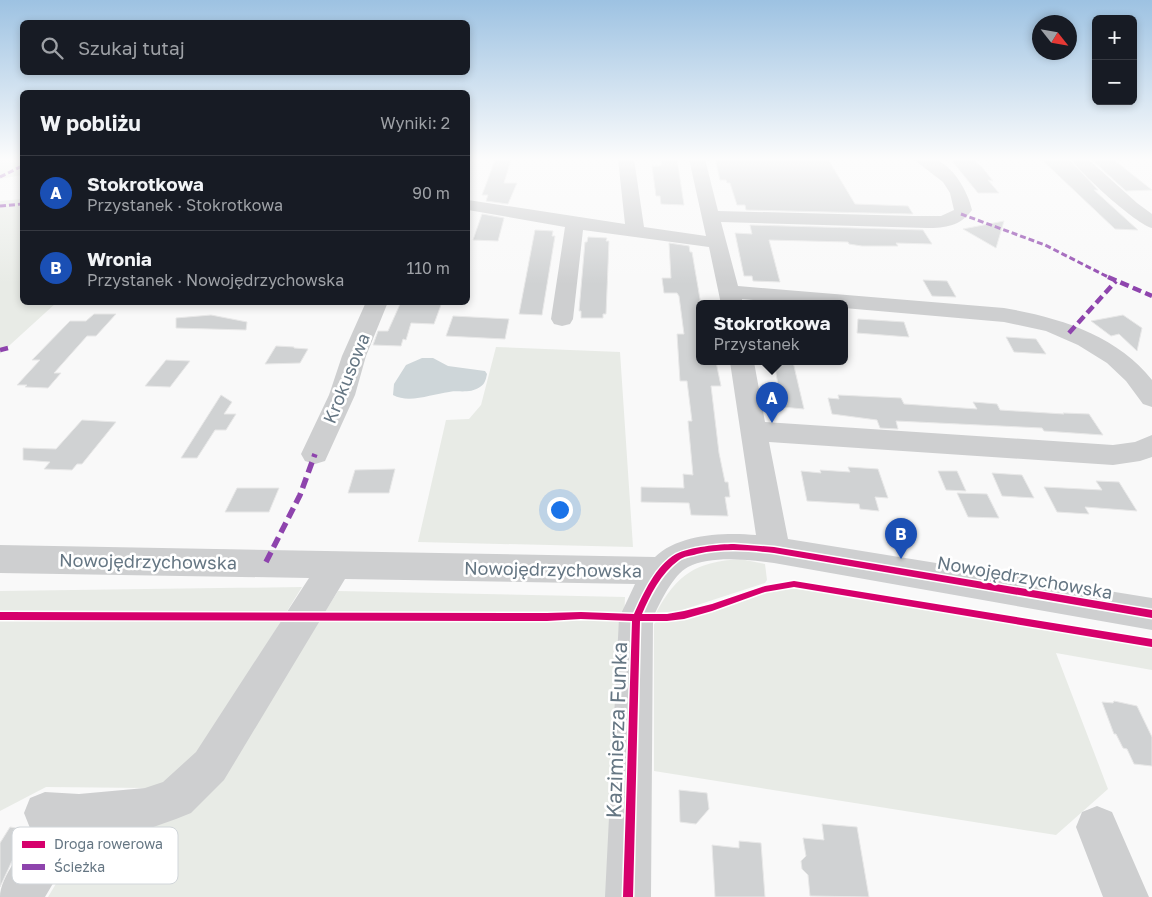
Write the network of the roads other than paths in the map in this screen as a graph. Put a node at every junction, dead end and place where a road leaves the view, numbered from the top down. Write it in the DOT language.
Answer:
graph roads {
  1 [pos="631,201"];
  2 [pos="707,201"];
  3 [pos="960,201"];
  4 [pos="1125,201"];
  5 [pos="470,204"];
  6 [pos="1152,206"];
  7 [pos="1132,207"];
  8 [pos="711,216"];
  9 [pos="1152,222"];
  10 [pos="575,223"];
  11 [pos="635,232"];
  12 [pos="718,243"];
  13 [pos="731,298"];
  14 [pos="763,300"];
  15 [pos="376,305"];
  16 [pos="848,305"];
  17 [pos="562,319"];
  18 [pos="743,365"];
  19 [pos="1152,398"];
  20 [pos="754,431"];
  21 [pos="1152,445"];
  22 [pos="314,454"];
  23 [pos="774,550"];
  24 [pos="0,558"];
  25 [pos="337,564"];
  26 [pos="663,571"];
  27 [pos="1152,614"];
  28 [pos="51,827"];
  29 [pos="1097,827"];
  30 [pos="26,884"];
  31 [pos="20,897"];
  32 [pos="628,897"];
  33 [pos="1126,897"];
  1 -- 11 [label="street"];
  2 -- 8 [label="street"];
  3 -- 8 [label="street"];
  4 -- 7 [label="street"];
  5 -- 10 [label="street"];
  6 -- 7 [label="street"];
  7 -- 9 [label="street"];
  8 -- 12 [label="street"];
  10 -- 11 [label="street"];
  10 -- 17 [label="street"];
  11 -- 12 [label="street"];
  12 -- 13 [label="street"];
  13 -- 14 [label="street"];
  15 -- 22 [label="street, Krokusowa"];
  16 -- 19 [label="street"];
  18 -- 20 [label="street"];
  20 -- 21 [label="street"];
  20 -- 23 [label="street"];
  23 -- 26 [label="street, Nowojędrzychowska"];
  23 -- 27 [label="street, Nowojędrzychowska"];
  24 -- 25 [label="street, Nowojędrzychowska"];
  25 -- 26 [label="street, Nowojędrzychowska"];
  25 -- 28 [label="street"];
  26 -- 32 [label="street, Kazimierza Funka"];
  29 -- 33 [label="street"];
  30 -- 31 [label="street"];
}
